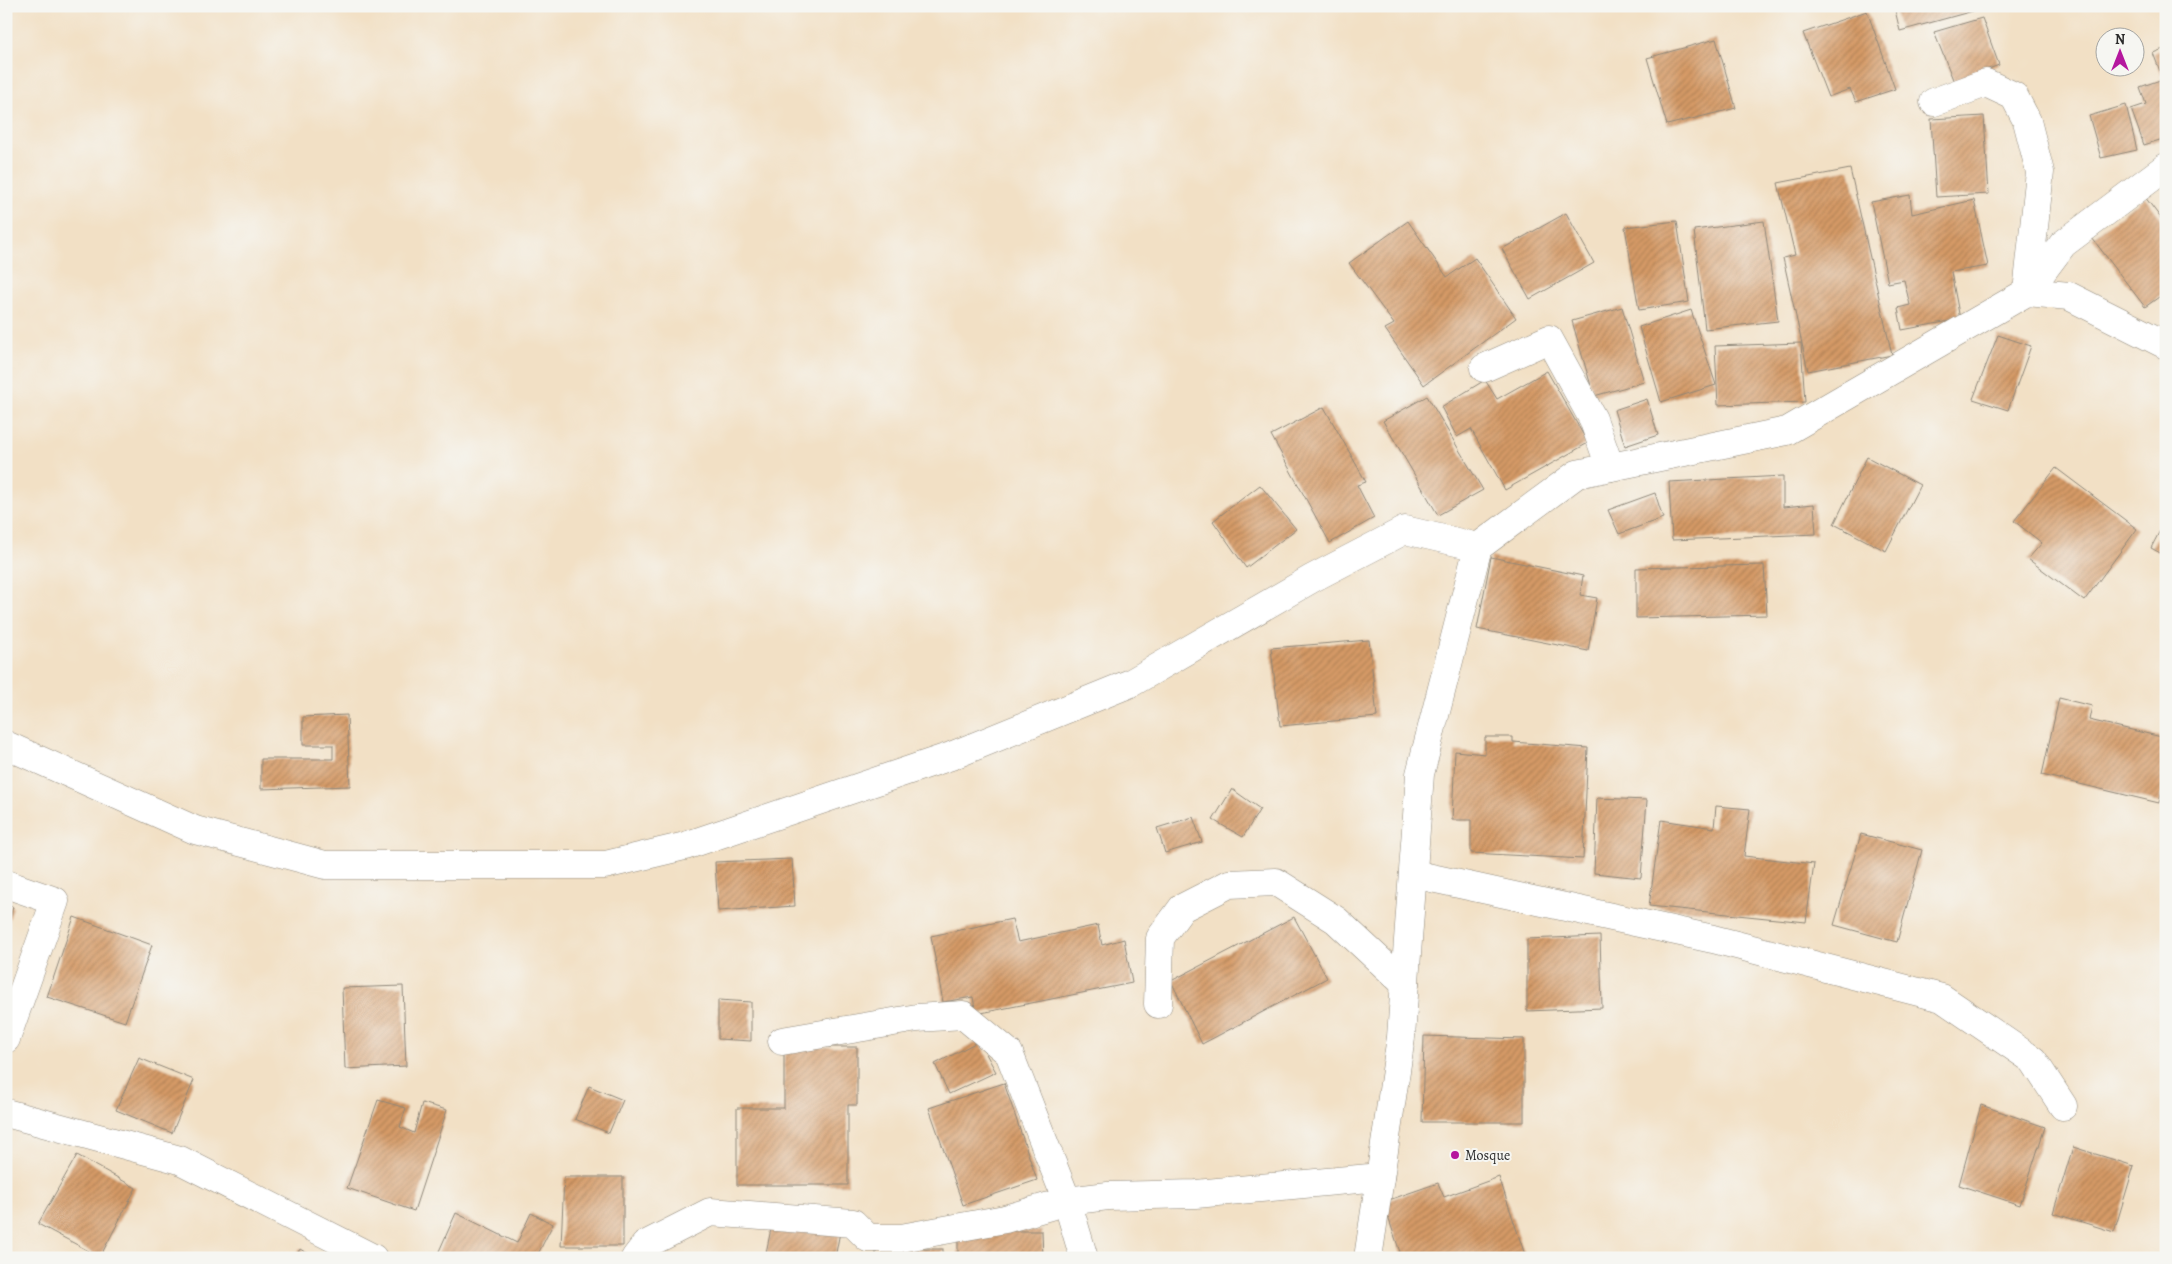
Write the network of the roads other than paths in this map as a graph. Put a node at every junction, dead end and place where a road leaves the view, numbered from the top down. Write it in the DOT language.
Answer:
graph roads {
  1 [pos="1934,102"];
  2 [pos="2166,167"];
  3 [pos="2027,292"];
  4 [pos="2166,345"];
  5 [pos="1484,368"];
  6 [pos="1610,467"];
  7 [pos="1478,547"];
  8 [pos="6,745"];
  9 [pos="1413,874"];
  10 [pos="6,884"];
  11 [pos="1404,984"];
  12 [pos="1158,1004"];
  13 [pos="6,1039"];
  14 [pos="782,1041"];
  15 [pos="2063,1106"];
  16 [pos="6,1113"];
  17 [pos="1380,1177"];
  18 [pos="1067,1201"];
  19 [pos="373,1258"];
  20 [pos="635,1258"];
  21 [pos="1084,1258"];
  22 [pos="1368,1258"];
  1 -- 3 [label="street"];
  2 -- 3 [label="street"];
  3 -- 4 [label="street"];
  3 -- 6 [label="street"];
  5 -- 6 [label="street"];
  6 -- 7 [label="street"];
  7 -- 8 [label="street"];
  7 -- 9 [label="street"];
  9 -- 11 [label="street"];
  9 -- 15 [label="street"];
  10 -- 13 [label="street"];
  11 -- 12 [label="street"];
  11 -- 17 [label="street"];
  14 -- 18 [label="street"];
  16 -- 19 [label="street"];
  17 -- 18 [label="street"];
  17 -- 22 [label="street"];
  18 -- 20 [label="street"];
  18 -- 21 [label="street"];
}
